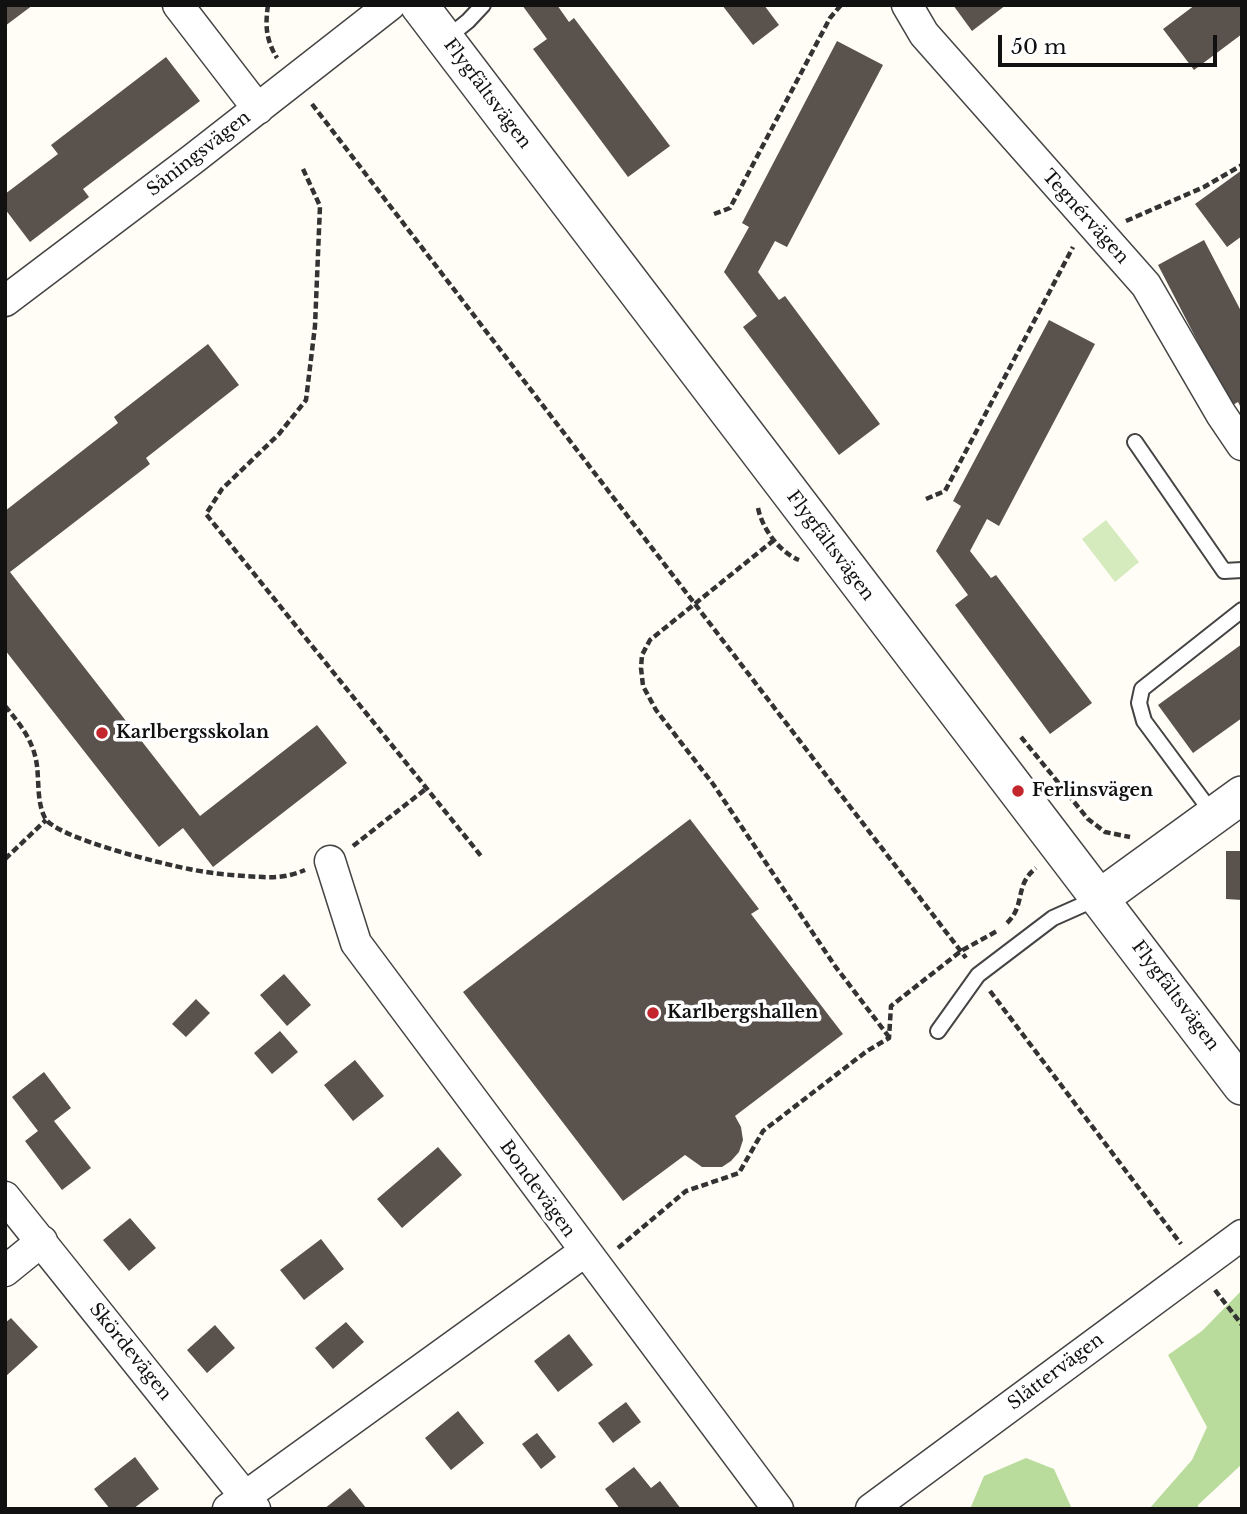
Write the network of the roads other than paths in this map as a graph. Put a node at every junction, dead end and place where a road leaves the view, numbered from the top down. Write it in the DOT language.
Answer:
graph roads {
  1 [pos="178,5"];
  2 [pos="390,5"];
  3 [pos="419,5"];
  4 [pos="482,5"];
  5 [pos="907,5"];
  6 [pos="446,39"];
  7 [pos="258,109"];
  8 [pos="5,301"];
  9 [pos="1135,442"];
  10 [pos="1242,445"];
  11 [pos="1242,570"];
  12 [pos="1242,610"];
  13 [pos="1228,805"];
  14 [pos="330,860"];
  15 [pos="1100,898"];
  16 [pos="938,1031"];
  17 [pos="1242,1086"];
  18 [pos="5,1197"];
  19 [pos="1242,1236"];
  20 [pos="42,1241"];
  21 [pos="590,1259"];
  22 [pos="5,1271"];
  23 [pos="243,1505"];
  24 [pos="778,1509"];
  25 [pos="872,1509"];
  1 -- 7 [label="street"];
  2 -- 7 [label="street, Såningsvägen"];
  3 -- 6 [label="street, Flygfältsvägen"];
  4 -- 6 [label="lane"];
  5 -- 10 [label="street, Tegnérvägen"];
  6 -- 15 [label="street, Flygfältsvägen"];
  7 -- 8 [label="street, Såningsvägen"];
  9 -- 11 [label="lane"];
  12 -- 13 [label="lane"];
  13 -- 15 [label="street"];
  14 -- 21 [label="street, Bondevägen"];
  15 -- 16 [label="lane"];
  15 -- 17 [label="street, Flygfältsvägen"];
  18 -- 20 [label="street, Skördevägen"];
  19 -- 25 [label="street, Slåttervägen"];
  20 -- 22 [label="street"];
  20 -- 23 [label="street, Skördevägen"];
  21 -- 23 [label="street, Bondevägen"];
  21 -- 24 [label="street"];
}
